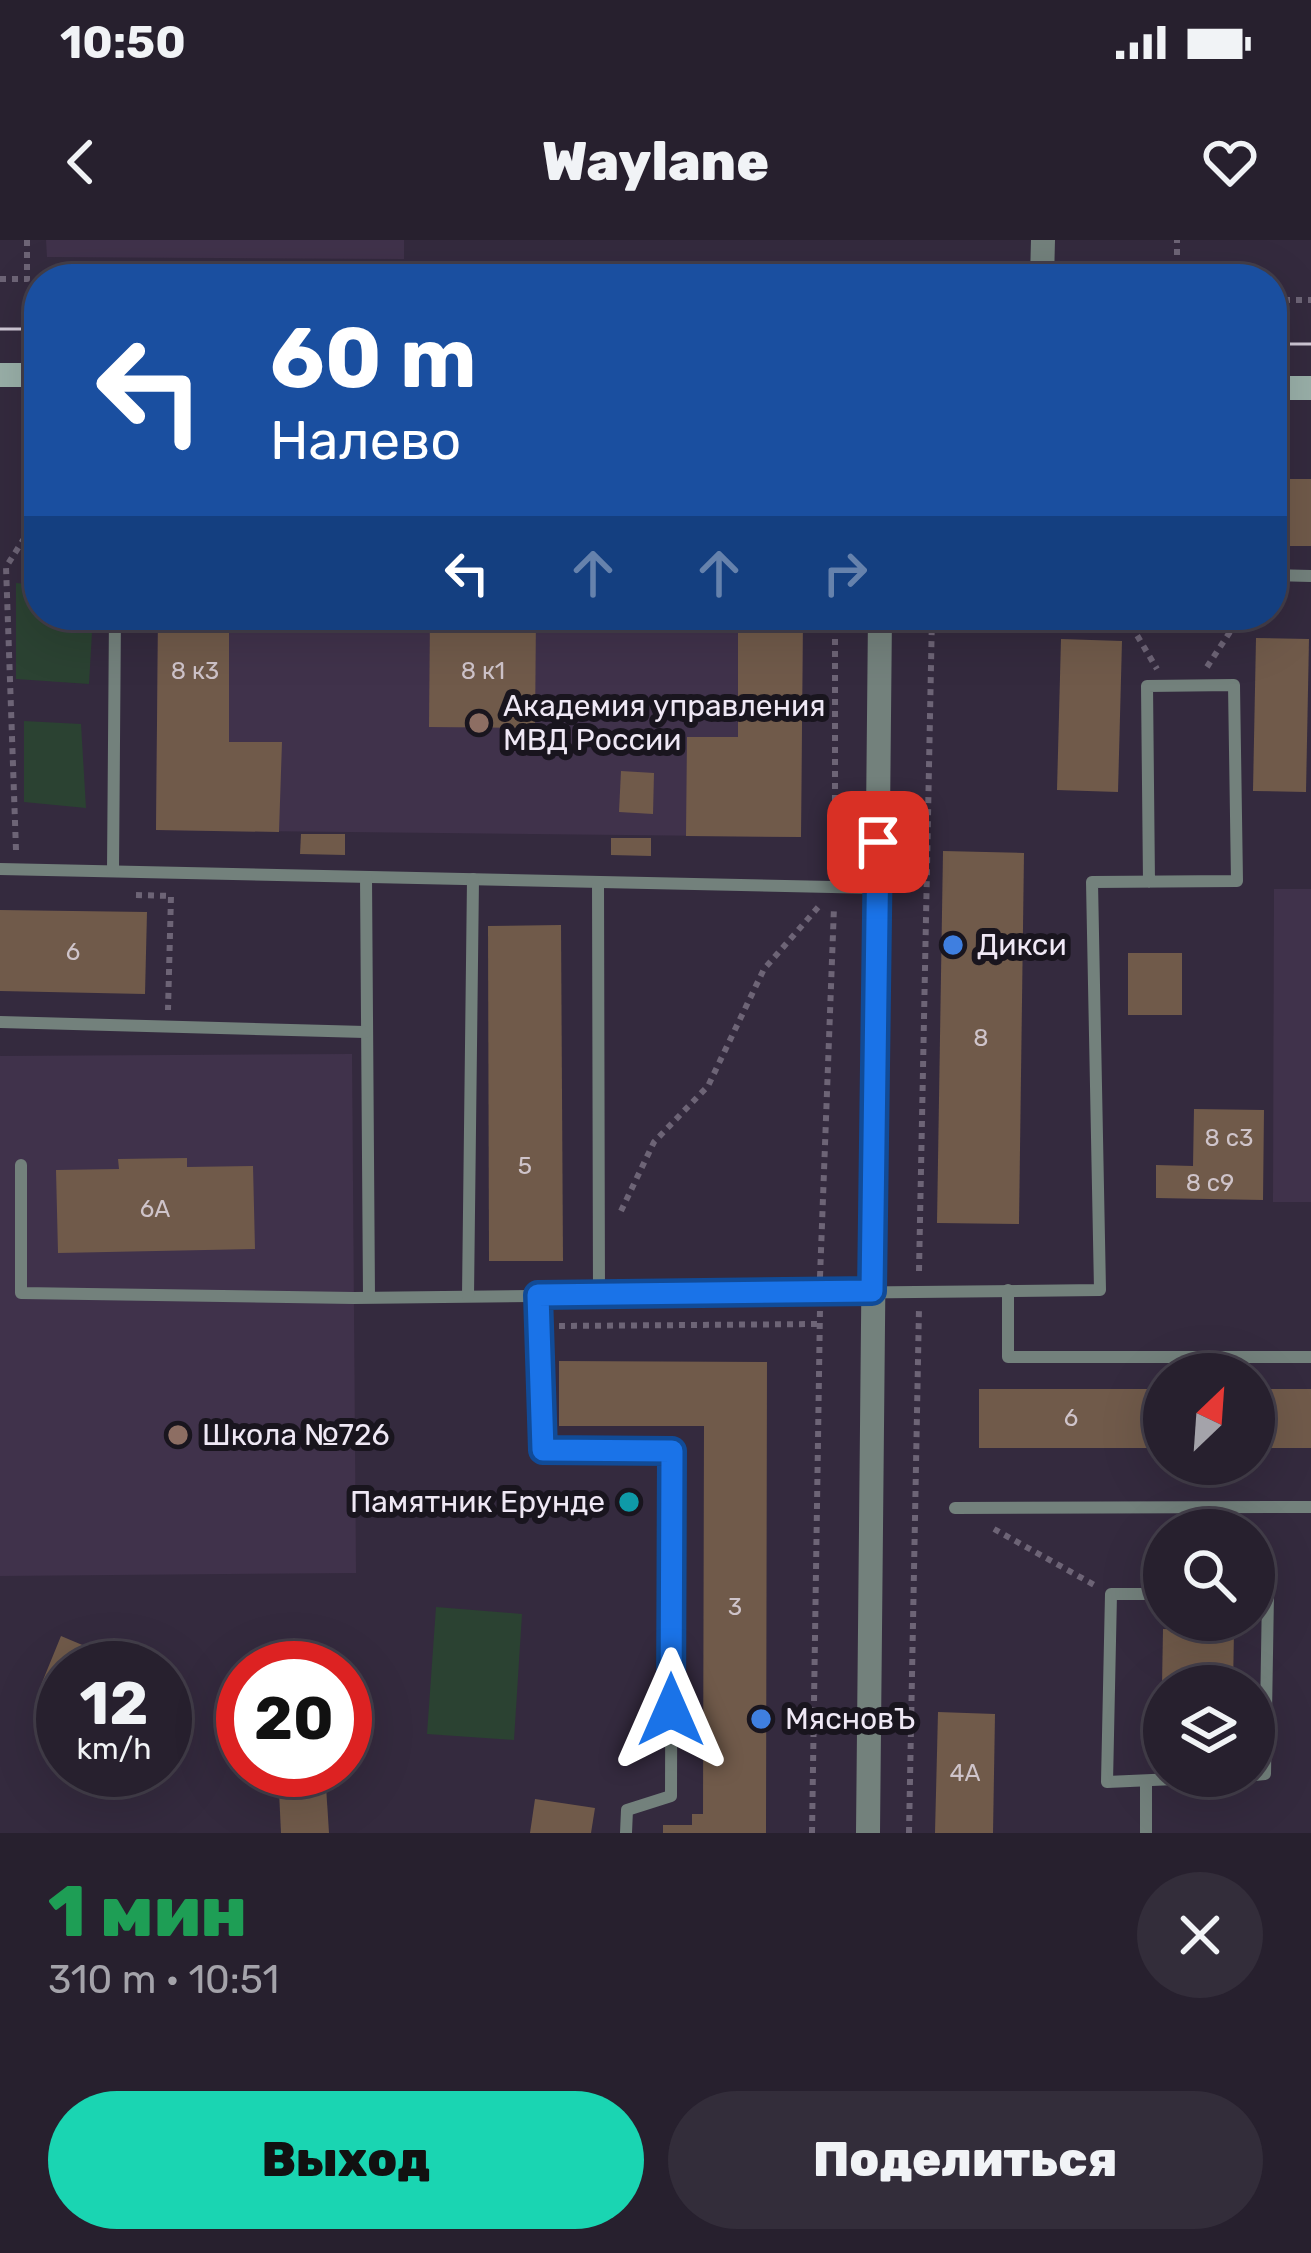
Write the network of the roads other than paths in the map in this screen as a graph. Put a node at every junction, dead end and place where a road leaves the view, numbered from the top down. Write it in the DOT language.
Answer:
graph roads {
  1 [pos="115,630"];
  2 [pos="880,630"];
  3 [pos="0,868"];
  4 [pos="113,871"];
  5 [pos="367,877"];
  6 [pos="473,879"];
  7 [pos="598,882"];
  8 [pos="1149,882"];
  9 [pos="878,888"];
  10 [pos="0,1022"];
  11 [pos="365,1032"];
  12 [pos="21,1165"];
  13 [pos="1008,1290"];
  14 [pos="872,1291"];
  15 [pos="538,1295"];
  16 [pos="598,1295"];
  17 [pos="468,1296"];
  18 [pos="369,1298"];
  19 [pos="1311,1357"];
  20 [pos="1311,1507"];
  21 [pos="955,1508"];
  22 [pos="1143,1594"];
  23 [pos="1143,1784"];
  24 [pos="1146,1797"];
  25 [pos="626,1833"];
  26 [pos="868,1833"];
  27 [pos="1146,1833"];
  1 -- 4 [label="lane"];
  2 -- 9 [label="street"];
  3 -- 4 [label="lane"];
  4 -- 5 [label="lane"];
  5 -- 6 [label="lane"];
  5 -- 11 [label="lane"];
  6 -- 7 [label="lane"];
  6 -- 17 [label="lane"];
  7 -- 9 [label="lane"];
  7 -- 16 [label="lane"];
  8 -- 8 [label="lane"];
  8 -- 13 [label="lane"];
  9 -- 14 [label="street"];
  10 -- 11 [label="lane"];
  11 -- 18 [label="lane"];
  12 -- 18 [label="lane"];
  13 -- 14 [label="lane"];
  13 -- 19 [label="lane"];
  14 -- 16 [label="lane"];
  14 -- 26 [label="street"];
  15 -- 16 [label="lane"];
  15 -- 17 [label="lane"];
  15 -- 25 [label="lane"];
  17 -- 18 [label="lane"];
  20 -- 21 [label="lane"];
  22 -- 23 [label="lane"];
  24 -- 27 [label="lane"];
}
